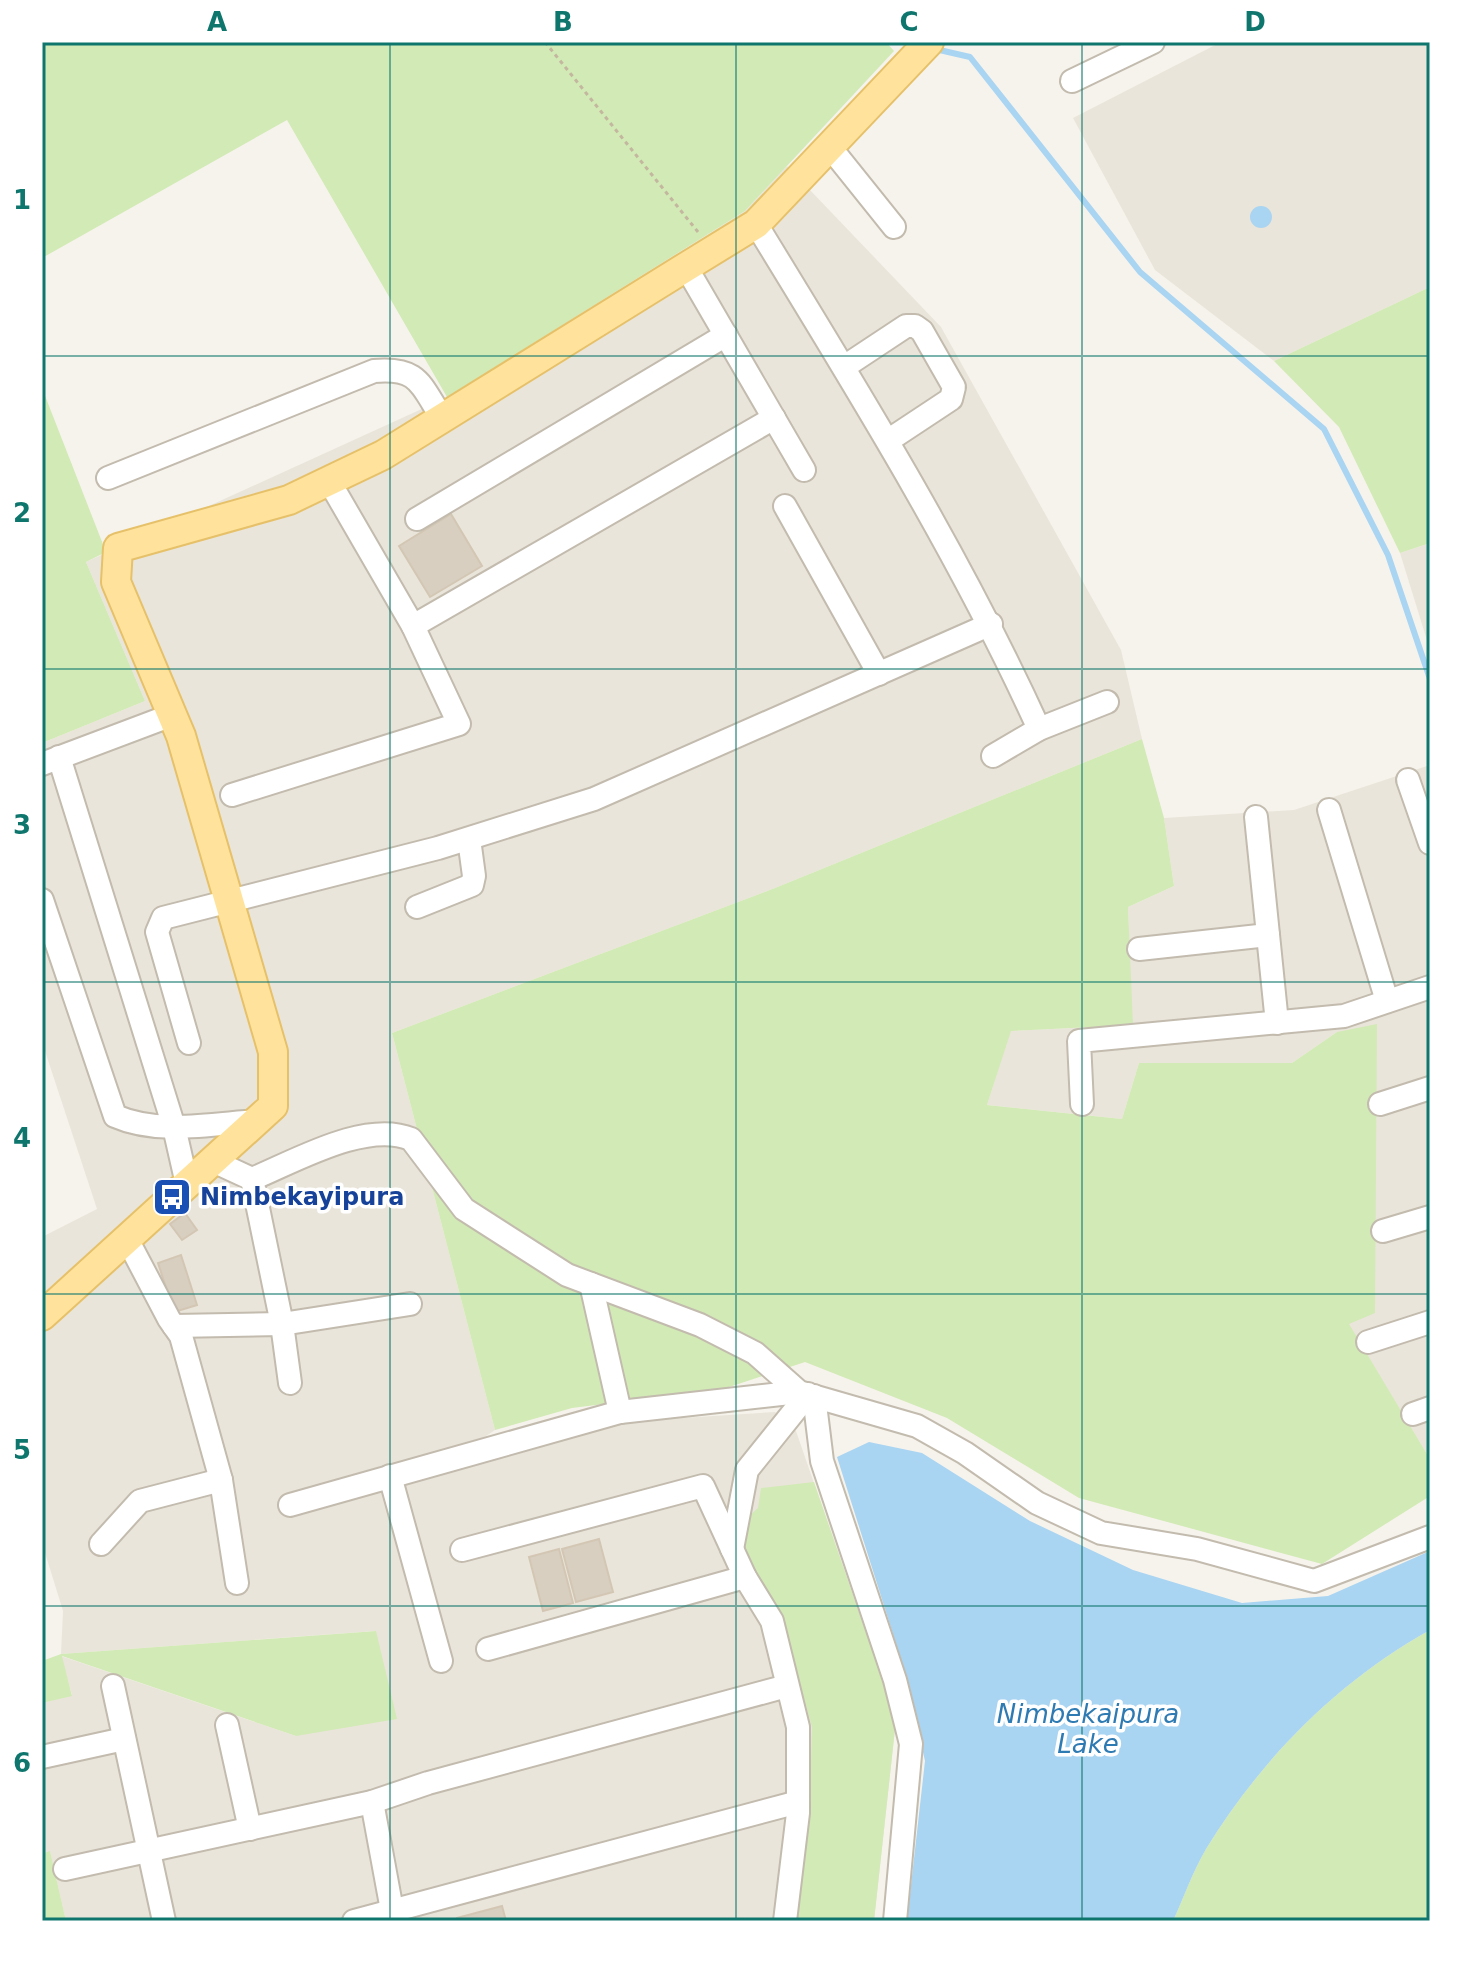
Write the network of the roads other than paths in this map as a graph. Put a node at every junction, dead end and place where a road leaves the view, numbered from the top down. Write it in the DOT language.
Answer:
graph roads {
  1 [pos="1153,42"];
  2 [pos="921,48"];
  3 [pos="1072,81"];
  4 [pos="829,146"];
  5 [pos="756,224"];
  6 [pos="894,227"];
  7 [pos="686,267"];
  8 [pos="726,335"];
  9 [pos="844,367"];
  10 [pos="774,418"];
  11 [pos="443,419"];
  12 [pos="889,440"];
  13 [pos="804,470"];
  14 [pos="108,478"];
  15 [pos="329,481"];
  16 [pos="785,506"];
  17 [pos="417,519"];
  18 [pos="991,624"];
  19 [pos="413,626"];
  20 [pos="879,674"];
  21 [pos="1107,702"];
  22 [pos="172,715"];
  23 [pos="1039,729"];
  24 [pos="993,756"];
  25 [pos="51,760"];
  26 [pos="1408,780"];
  27 [pos="232,795"];
  28 [pos="1329,810"];
  29 [pos="1256,817"];
  30 [pos="469,839"];
  31 [pos="1430,843"];
  32 [pos="42,900"];
  33 [pos="229,901"];
  34 [pos="417,907"];
  35 [pos="1268,935"];
  36 [pos="1139,949"];
  37 [pos="1430,987"];
  38 [pos="1387,1001"];
  39 [pos="1277,1023"];
  40 [pos="189,1043"];
  41 [pos="1430,1088"];
  42 [pos="1082,1104"];
  43 [pos="1380,1104"];
  44 [pos="257,1121"];
  45 [pos="174,1127"];
  46 [pos="213,1161"];
  47 [pos="252,1179"];
  48 [pos="187,1184"];
  49 [pos="1430,1217"];
  50 [pos="1383,1231"];
  51 [pos="127,1239"];
  52 [pos="591,1284"];
  53 [pos="410,1304"];
  54 [pos="42,1316"];
  55 [pos="1430,1322"];
  56 [pos="282,1324"];
  57 [pos="174,1326"];
  58 [pos="1368,1342"];
  59 [pos="290,1383"];
  60 [pos="807,1394"];
  61 [pos="620,1412"];
  62 [pos="390,1476"];
  63 [pos="221,1480"];
  64 [pos="290,1505"];
  65 [pos="1430,1537"];
  66 [pos="101,1544"];
  67 [pos="732,1549"];
  68 [pos="462,1550"];
  69 [pos="745,1577"];
  70 [pos="237,1583"];
  71 [pos="488,1649"];
  72 [pos="441,1661"];
  73 [pos="113,1686"];
  74 [pos="787,1686"];
  75 [pos="227,1725"];
  76 [pos="124,1739"];
  77 [pos="42,1757"];
  78 [pos="372,1802"];
  79 [pos="798,1802"];
  80 [pos="250,1829"];
  81 [pos="149,1851"];
  82 [pos="65,1869"];
  83 [pos="393,1917"];
  84 [pos="164,1921"];
  85 [pos="354,1921"];
  86 [pos="785,1921"];
  87 [pos="895,1921"];
  1 -- 3 [label="street"];
  2 -- 4 [label="main road"];
  4 -- 5 [label="main road"];
  4 -- 6 [label="street"];
  5 -- 7 [label="main road"];
  5 -- 9 [label="street"];
  7 -- 8 [label="street"];
  7 -- 11 [label="main road"];
  8 -- 10 [label="street"];
  8 -- 17 [label="street"];
  9 -- 12 [label="street"];
  9 -- 12 [label="street"];
  10 -- 13 [label="street"];
  10 -- 19 [label="street"];
  11 -- 14 [label="street"];
  11 -- 15 [label="main road"];
  12 -- 18 [label="street"];
  15 -- 19 [label="street"];
  15 -- 22 [label="main road"];
  16 -- 20 [label="street"];
  18 -- 20 [label="street"];
  18 -- 23 [label="street"];
  19 -- 27 [label="street"];
  20 -- 30 [label="street"];
  21 -- 23 [label="street"];
  22 -- 25 [label="street"];
  22 -- 33 [label="main road"];
  23 -- 24 [label="street"];
  25 -- 45 [label="street"];
  26 -- 31 [label="street"];
  28 -- 38 [label="street"];
  29 -- 35 [label="street"];
  30 -- 33 [label="street"];
  30 -- 34 [label="street"];
  32 -- 45 [label="street"];
  33 -- 40 [label="street"];
  33 -- 44 [label="main road"];
  35 -- 36 [label="street"];
  35 -- 39 [label="street"];
  37 -- 38 [label="street"];
  38 -- 39 [label="street"];
  39 -- 42 [label="street"];
  41 -- 43 [label="street"];
  44 -- 45 [label="street"];
  44 -- 46 [label="main road"];
  45 -- 48 [label="street"];
  46 -- 47 [label="street"];
  46 -- 48 [label="main road"];
  47 -- 52 [label="street"];
  47 -- 56 [label="street"];
  48 -- 51 [label="main road"];
  49 -- 50 [label="street"];
  51 -- 54 [label="main road"];
  51 -- 57 [label="street"];
  52 -- 60 [label="street"];
  52 -- 61 [label="street"];
  53 -- 56 [label="street"];
  55 -- 58 [label="street"];
  56 -- 57 [label="street"];
  56 -- 59 [label="street"];
  57 -- 63 [label="street"];
  60 -- 61 [label="street"];
  60 -- 65 [label="street"];
  60 -- 67 [label="street"];
  60 -- 87 [label="street"];
  61 -- 62 [label="street"];
  62 -- 64 [label="street"];
  62 -- 72 [label="street"];
  63 -- 66 [label="street"];
  63 -- 70 [label="street"];
  67 -- 68 [label="street"];
  67 -- 69 [label="street"];
  69 -- 71 [label="street"];
  69 -- 74 [label="street"];
  73 -- 76 [label="street"];
  74 -- 78 [label="street"];
  74 -- 79 [label="street"];
  75 -- 80 [label="street"];
  76 -- 77 [label="street"];
  76 -- 81 [label="street"];
  78 -- 80 [label="street"];
  78 -- 83 [label="street"];
  79 -- 83 [label="street"];
  79 -- 86 [label="street"];
  80 -- 81 [label="street"];
  81 -- 82 [label="street"];
  81 -- 84 [label="street"];
  83 -- 85 [label="street"];
}
